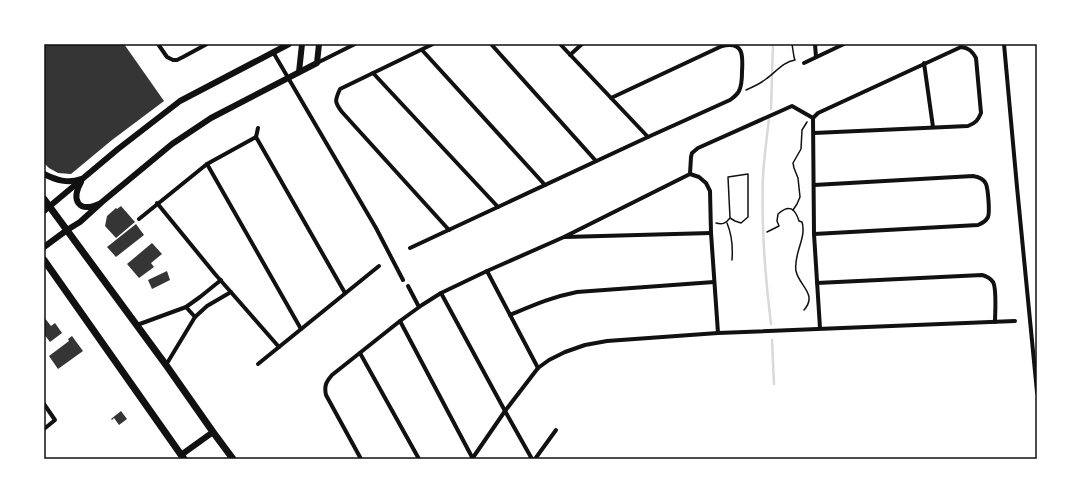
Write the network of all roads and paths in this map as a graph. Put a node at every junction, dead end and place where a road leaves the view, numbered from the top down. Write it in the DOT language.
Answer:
graph roads {
  1 [pos="158,44"];
  2 [pos="207,44"];
  3 [pos="289,44"];
  4 [pos="302,44"];
  5 [pos="319,44"];
  6 [pos="355,44"];
  7 [pos="433,44"];
  8 [pos="491,44"];
  9 [pos="560,44"];
  10 [pos="582,44"];
  11 [pos="792,44"];
  12 [pos="815,44"];
  13 [pos="844,44"];
  14 [pos="1004,44"];
  15 [pos="422,50"];
  16 [pos="273,52"];
  17 [pos="570,55"];
  18 [pos="816,57"];
  19 [pos="317,63"];
  20 [pos="804,63"];
  21 [pos="924,63"];
  22 [pos="299,72"];
  23 [pos="373,73"];
  24 [pos="288,78"];
  25 [pos="746,90"];
  26 [pos="611,98"];
  27 [pos="812,118"];
  28 [pos="933,127"];
  29 [pos="258,128"];
  30 [pos="814,133"];
  31 [pos="256,137"];
  32 [pos="648,137"];
  33 [pos="596,161"];
  34 [pos="207,164"];
  35 [pos="44,174"];
  36 [pos="690,174"];
  37 [pos="84,177"];
  38 [pos="545,185"];
  39 [pos="814,185"];
  40 [pos="44,199"];
  41 [pos="102,202"];
  42 [pos="158,203"];
  43 [pos="498,207"];
  44 [pos="47,209"];
  45 [pos="793,210"];
  46 [pos="730,218"];
  47 [pos="139,219"];
  48 [pos="727,222"];
  49 [pos="716,223"];
  50 [pos="67,230"];
  51 [pos="449,230"];
  52 [pos="767,232"];
  53 [pos="711,233"];
  54 [pos="814,234"];
  55 [pos="564,237"];
  56 [pos="44,247"];
  57 [pos="410,248"];
  58 [pos="44,260"];
  59 [pos="732,260"];
  60 [pos="379,266"];
  61 [pos="487,271"];
  62 [pos="221,280"];
  63 [pos="404,280"];
  64 [pos="714,282"];
  65 [pos="817,283"];
  66 [pos="408,286"];
  67 [pos="231,292"];
  68 [pos="441,293"];
  69 [pos="345,294"];
  70 [pos="186,307"];
  71 [pos="419,307"];
  72 [pos="804,310"];
  73 [pos="510,315"];
  74 [pos="195,318"];
  75 [pos="400,321"];
  76 [pos="1015,321"];
  77 [pos="995,322"];
  78 [pos="137,325"];
  79 [pos="820,328"];
  80 [pos="301,329"];
  81 [pos="718,333"];
  82 [pos="279,347"];
  83 [pos="360,353"];
  84 [pos="258,364"];
  85 [pos="166,365"];
  86 [pos="538,368"];
  87 [pos="1037,392"];
  88 [pos="44,404"];
  89 [pos="505,411"];
  90 [pos="44,429"];
  91 [pos="556,430"];
  92 [pos="212,432"];
  93 [pos="183,457"];
  94 [pos="233,459"];
  95 [pos="361,459"];
  96 [pos="419,459"];
  97 [pos="473,459"];
  98 [pos="533,459"];
  1 -- 2 [label="street"];
  3 -- 16 [label="street"];
  4 -- 22 [label="street"];
  5 -- 19 [label="street"];
  6 -- 19 [label="street"];
  7 -- 15 [label="street"];
  8 -- 33 [label="street"];
  9 -- 17 [label="street"];
  10 -- 17 [label="street"];
  11 -- 25 [label="path"];
  12 -- 18 [label="street"];
  13 -- 18 [label="street"];
  14 -- 87 [label="street"];
  15 -- 23 [label="street"];
  15 -- 38 [label="street"];
  16 -- 24 [label="street"];
  16 -- 37 [label="street"];
  17 -- 26 [label="street"];
  18 -- 20 [label="street"];
  19 -- 22 [label="street"];
  21 -- 27 [label="street"];
  21 -- 28 [label="street"];
  21 -- 28 [label="street"];
  22 -- 24 [label="street"];
  23 -- 43 [label="street"];
  23 -- 51 [label="street"];
  24 -- 41 [label="street"];
  24 -- 63 [label="street"];
  26 -- 32 [label="street"];
  26 -- 32 [label="street"];
  27 -- 30 [label="street"];
  27 -- 36 [label="street"];
  27 -- 45 [label="path"];
  28 -- 30 [label="street"];
  29 -- 31 [label="street"];
  30 -- 39 [label="street"];
  31 -- 34 [label="street"];
  31 -- 69 [label="street"];
  32 -- 33 [label="street"];
  33 -- 38 [label="street"];
  34 -- 42 [label="street"];
  34 -- 80 [label="street"];
  35 -- 37 [label="street"];
  36 -- 53 [label="street"];
  36 -- 55 [label="street"];
  37 -- 41 [label="street"];
  37 -- 44 [label="street"];
  38 -- 43 [label="street"];
  39 -- 54 [label="street"];
  39 -- 54 [label="street"];
  40 -- 44 [label="main road"];
  41 -- 50 [label="street"];
  42 -- 47 [label="street"];
  42 -- 62 [label="street"];
  43 -- 51 [label="street"];
  44 -- 50 [label="main road"];
  45 -- 52 [label="path"];
  45 -- 72 [label="path"];
  46 -- 46 [label="path"];
  46 -- 48 [label="path"];
  48 -- 49 [label="path"];
  48 -- 59 [label="path"];
  50 -- 56 [label="street"];
  50 -- 78 [label="main road"];
  51 -- 57 [label="street"];
  53 -- 55 [label="street"];
  53 -- 64 [label="street"];
  54 -- 65 [label="street"];
  55 -- 61 [label="street"];
  58 -- 93 [label="main road"];
  60 -- 69 [label="street"];
  61 -- 68 [label="street"];
  61 -- 73 [label="street"];
  62 -- 67 [label="street"];
  62 -- 70 [label="street"];
  64 -- 73 [label="street"];
  64 -- 81 [label="street"];
  65 -- 77 [label="street"];
  65 -- 79 [label="street"];
  66 -- 71 [label="street"];
  67 -- 74 [label="street"];
  67 -- 82 [label="street"];
  68 -- 71 [label="street"];
  68 -- 89 [label="street"];
  69 -- 80 [label="street"];
  70 -- 74 [label="street"];
  70 -- 78 [label="street"];
  71 -- 75 [label="street"];
  73 -- 86 [label="street"];
  74 -- 85 [label="street"];
  75 -- 83 [label="street"];
  75 -- 97 [label="street"];
  76 -- 77 [label="street"];
  77 -- 79 [label="street"];
  78 -- 85 [label="main road"];
  79 -- 81 [label="street"];
  80 -- 82 [label="street"];
  81 -- 86 [label="street"];
  82 -- 84 [label="street"];
  83 -- 95 [label="street"];
  83 -- 96 [label="street"];
  85 -- 92 [label="main road"];
  86 -- 89 [label="street"];
  88 -- 90 [label="street"];
  89 -- 97 [label="street"];
  89 -- 98 [label="street"];
  91 -- 98 [label="street"];
  92 -- 93 [label="street"];
  92 -- 94 [label="main road"];
}
